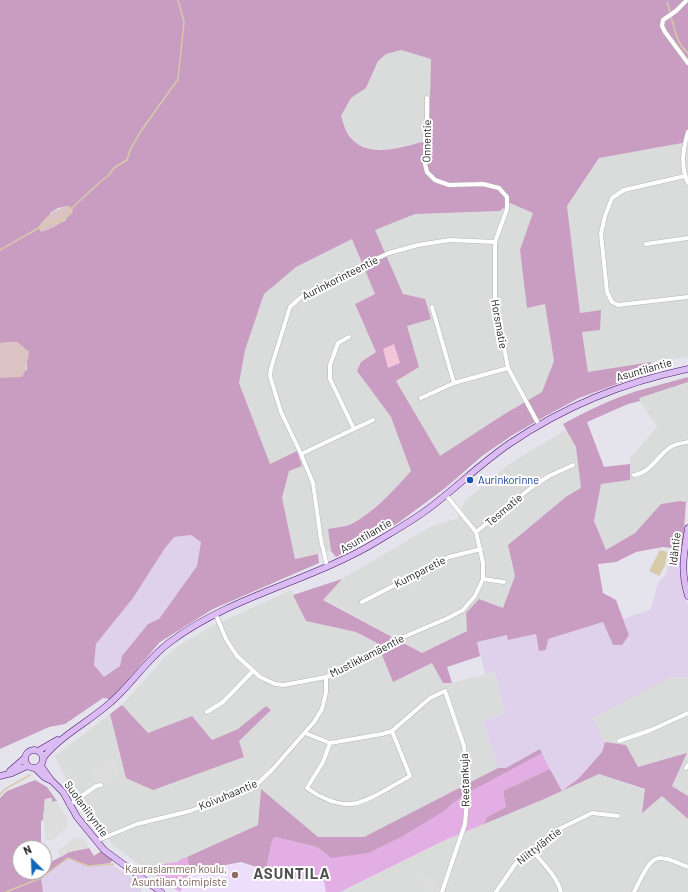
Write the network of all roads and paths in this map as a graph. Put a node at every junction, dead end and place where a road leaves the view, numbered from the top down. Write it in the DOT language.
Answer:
graph roads {
  1 [pos="687,0"];
  2 [pos="688,63"];
  3 [pos="427,98"];
  4 [pos="688,132"];
  5 [pos="685,176"];
  6 [pos="688,183"];
  7 [pos="505,216"];
  8 [pos="688,238"];
  9 [pos="495,242"];
  10 [pos="646,244"];
  11 [pos="688,296"];
  12 [pos="432,307"];
  13 [pos="349,337"];
  14 [pos="508,368"];
  15 [pos="688,369"];
  16 [pos="454,383"];
  17 [pos="421,398"];
  18 [pos="373,420"];
  19 [pos="539,425"];
  20 [pos="354,429"];
  21 [pos="688,442"];
  22 [pos="302,454"];
  23 [pos="573,465"];
  24 [pos="634,475"];
  25 [pos="446,495"];
  26 [pos="688,528"];
  27 [pos="476,532"];
  28 [pos="481,549"];
  29 [pos="327,566"];
  30 [pos="483,579"];
  31 [pos="504,582"];
  32 [pos="688,596"];
  33 [pos="362,602"];
  34 [pos="216,615"];
  35 [pos="253,671"];
  36 [pos="326,677"];
  37 [pos="207,712"];
  38 [pos="688,713"];
  39 [pos="392,731"];
  40 [pos="305,733"];
  41 [pos="64,737"];
  42 [pos="619,741"];
  43 [pos="330,743"];
  44 [pos="38,751"];
  45 [pos="25,758"];
  46 [pos="43,758"];
  47 [pos="27,766"];
  48 [pos="38,767"];
  49 [pos="2,775"];
  50 [pos="101,784"];
  51 [pos="69,804"];
  52 [pos="618,816"];
  53 [pos="96,841"];
  54 [pos="532,850"];
  55 [pos="688,867"];
  56 [pos="161,892"];
  57 [pos="442,892"];
  58 [pos="496,892"];
  59 [pos="561,892"];
  60 [pos="634,892"];
  1 -- 2 [label="street"];
  3 -- 7 [label="street, Onnentie"];
  4 -- 5 [label="street"];
  5 -- 6 [label="street"];
  5 -- 11 [label="street"];
  7 -- 9 [label="street, Horsmatie"];
  8 -- 10 [label="street"];
  9 -- 14 [label="street, Horsmatie"];
  9 -- 22 [label="street, Aurinkorinteentie"];
  12 -- 16 [label="street"];
  13 -- 20 [label="street"];
  14 -- 16 [label="street"];
  14 -- 19 [label="street, Horsmatie"];
  15 -- 19 [label="street, Asuntilantie"];
  16 -- 17 [label="street"];
  18 -- 20 [label="street"];
  19 -- 25 [label="street, Asuntilantie"];
  20 -- 22 [label="street"];
  21 -- 24 [label="street"];
  22 -- 29 [label="street, Aurinkorinteentie"];
  23 -- 27 [label="street, Tesmatie"];
  25 -- 27 [label="street, Mustikkamäentie"];
  25 -- 29 [label="street, Asuntilantie"];
  26 -- 32 [label="street, Idäntie"];
  27 -- 28 [label="street, Mustikkamäentie"];
  28 -- 30 [label="street, Mustikkamäentie"];
  28 -- 33 [label="street, Kumparetie"];
  29 -- 34 [label="street, Asuntilantie"];
  30 -- 31 [label="street"];
  30 -- 36 [label="street, Mustikkamäentie"];
  34 -- 35 [label="street, Mustikkamäentie"];
  34 -- 41 [label="street, Asuntilantie"];
  35 -- 36 [label="street, Mustikkamäentie"];
  35 -- 37 [label="street"];
  36 -- 40 [label="street, Koivuhaantie"];
  38 -- 42 [label="street"];
  39 -- 43 [label="street"];
  39 -- 43 [label="street"];
  39 -- 57 [label="street, Reetankuja"];
  40 -- 43 [label="street"];
  40 -- 53 [label="street, Koivuhaantie"];
  41 -- 44 [label="street, Asuntilantie"];
  41 -- 46 [label="street, Asuntilantie"];
  44 -- 45 [label="street"];
  44 -- 46 [label="street"];
  45 -- 47 [label="street"];
  45 -- 49 [label="street"];
  46 -- 48 [label="street"];
  47 -- 48 [label="street"];
  47 -- 49 [label="street"];
  48 -- 51 [label="street, Suolaniityntie"];
  50 -- 51 [label="street"];
  51 -- 53 [label="street, Suolaniityntie"];
  52 -- 54 [label="street, Niittyläntie"];
  53 -- 56 [label="street, Suolaniityntie"];
  54 -- 58 [label="street, Niittyläntie"];
  54 -- 59 [label="street"];
  55 -- 60 [label="street"];
}
